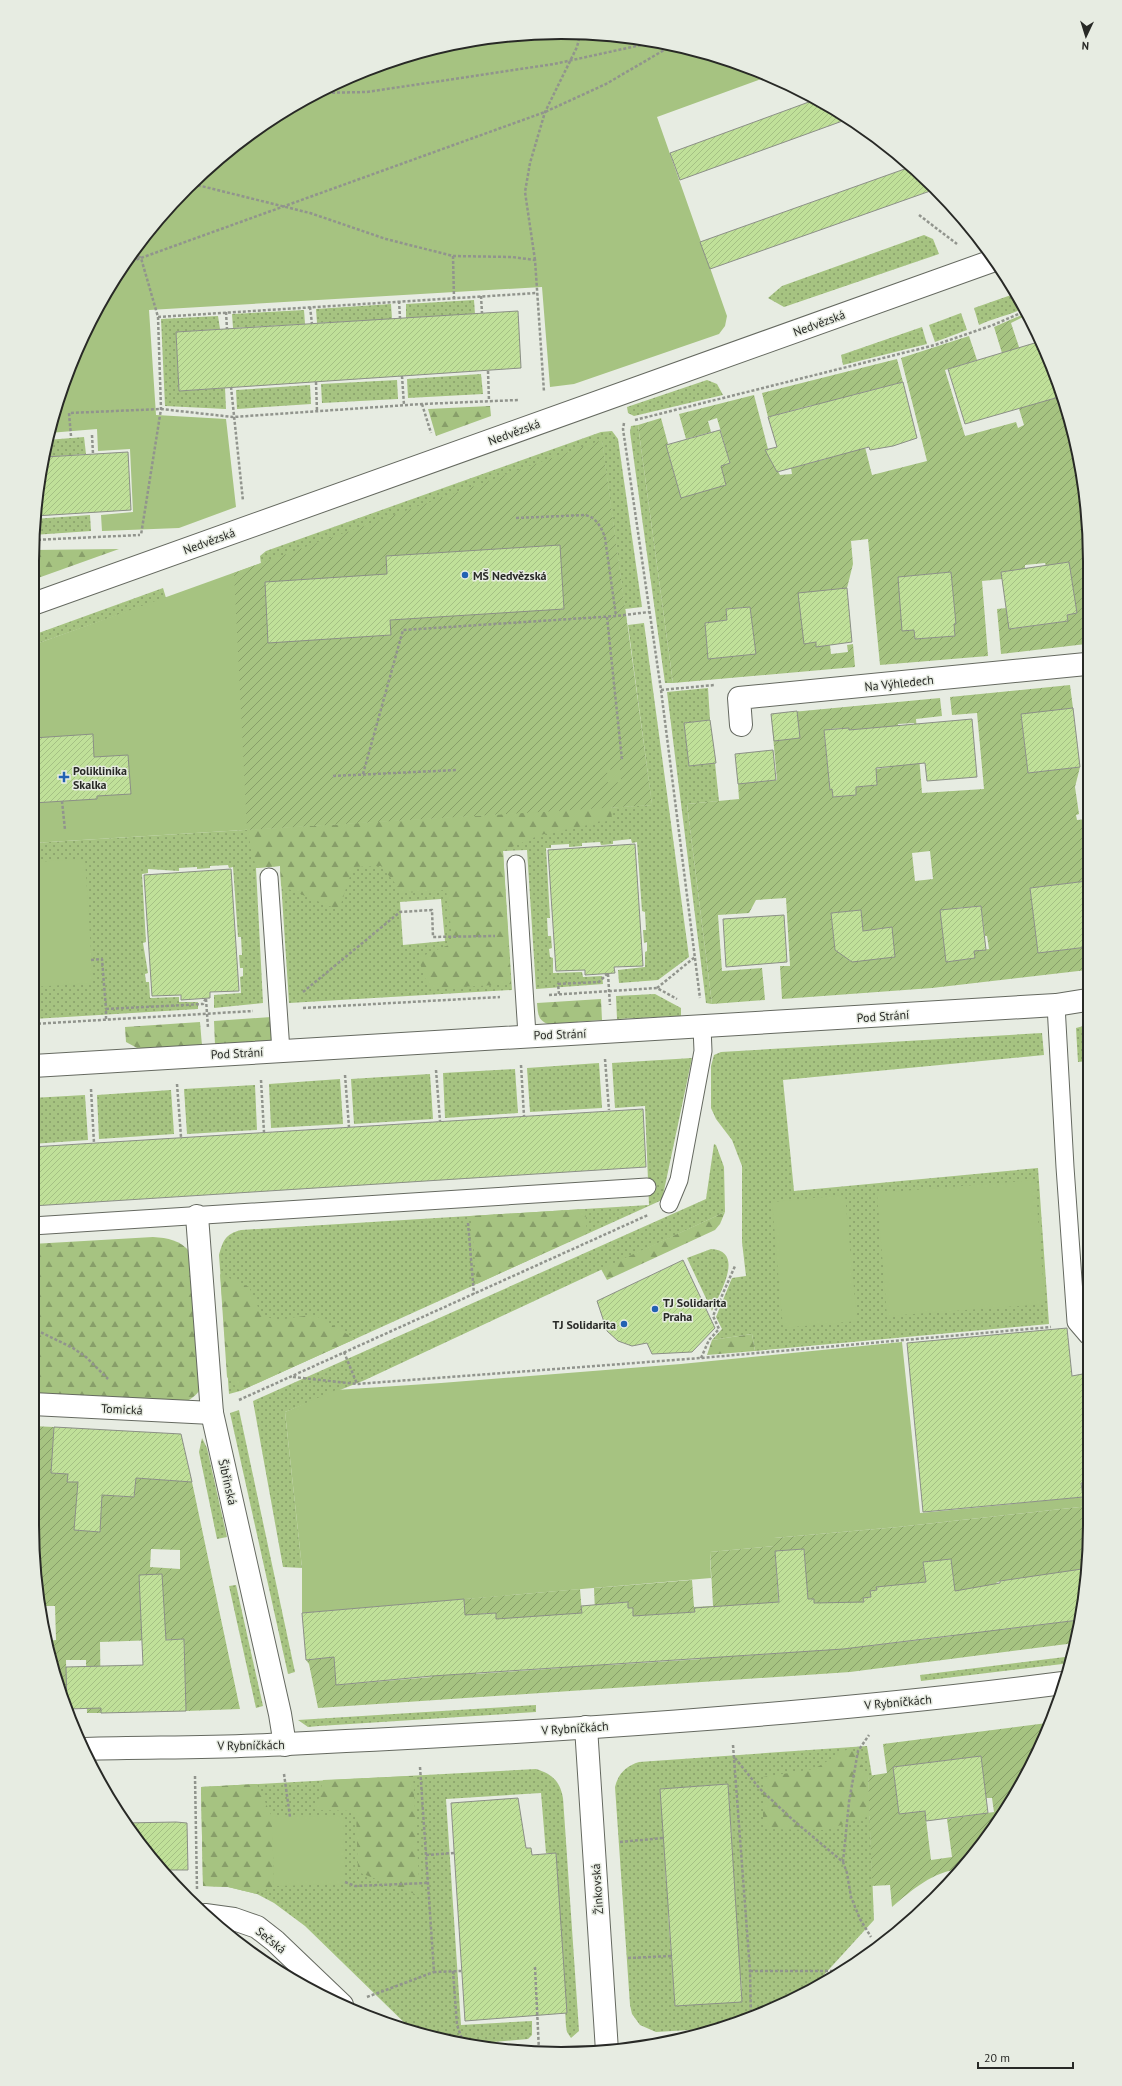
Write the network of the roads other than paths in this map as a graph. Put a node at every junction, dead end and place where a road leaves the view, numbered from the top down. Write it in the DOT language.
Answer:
graph roads {
  1 [pos="989,262"];
  2 [pos="39,602"];
  3 [pos="1083,664"];
  4 [pos="741,725"];
  5 [pos="516,864"];
  6 [pos="269,877"];
  7 [pos="1083,1001"];
  8 [pos="1056,1005"];
  9 [pos="702,1027"];
  10 [pos="527,1035"];
  11 [pos="281,1051"];
  12 [pos="39,1066"];
  13 [pos="647,1187"];
  14 [pos="669,1204"];
  15 [pos="196,1216"];
  16 [pos="39,1226"];
  17 [pos="1082,1330"];
  18 [pos="39,1404"];
  19 [pos="212,1413"];
  20 [pos="1058,1684"];
  21 [pos="586,1727"];
  22 [pos="285,1744"];
  23 [pos="90,1749"];
  24 [pos="208,1909"];
  25 [pos="352,2002"];
  26 [pos="607,2045"];
  1 -- 2 [label="street, Nedvězská"];
  3 -- 4 [label="street, Na Výhledech"];
  5 -- 10 [label="lane"];
  6 -- 11 [label="lane"];
  7 -- 8 [label="street, Pod Strání"];
  8 -- 9 [label="street, Pod Strání"];
  8 -- 17 [label="lane"];
  9 -- 10 [label="street, Pod Strání"];
  9 -- 14 [label="lane"];
  10 -- 11 [label="street, Pod Strání"];
  11 -- 12 [label="street, Pod Strání"];
  13 -- 15 [label="lane"];
  15 -- 16 [label="lane"];
  15 -- 19 [label="street, Šibřinská"];
  18 -- 19 [label="street, Tomická"];
  19 -- 22 [label="street, Šibřinská"];
  20 -- 21 [label="street, V Rybníčkách"];
  21 -- 22 [label="street, V Rybníčkách"];
  21 -- 26 [label="street, Žinkovská"];
  22 -- 23 [label="street, V Rybníčkách"];
  24 -- 25 [label="street, Sečská"];
}
